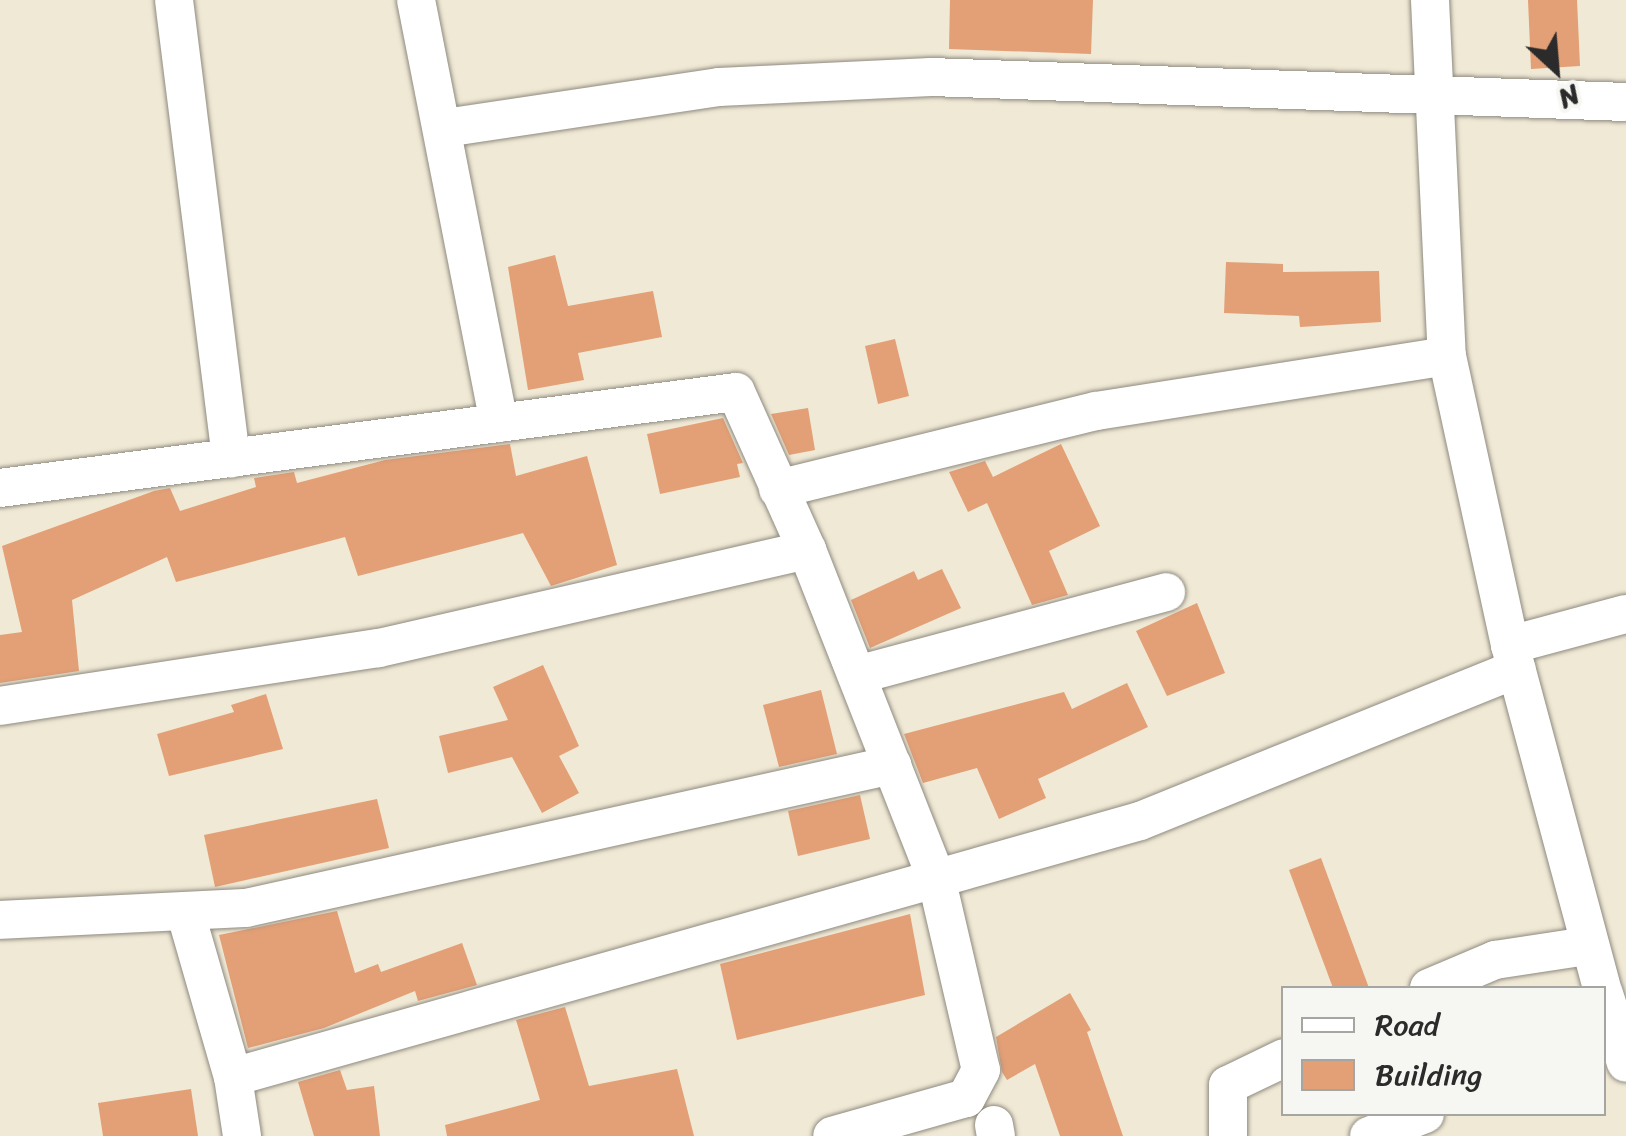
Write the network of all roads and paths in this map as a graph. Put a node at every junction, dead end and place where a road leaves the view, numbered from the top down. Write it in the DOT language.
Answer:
graph roads {
  1 [pos="174,0"];
  2 [pos="416,0"];
  3 [pos="1430,0"];
  4 [pos="1434,98"];
  5 [pos="1626,102"];
  6 [pos="446,128"];
  7 [pos="1447,356"];
  8 [pos="500,423"];
  9 [pos="231,458"];
  10 [pos="0,488"];
  11 [pos="778,490"];
  12 [pos="807,550"];
  13 [pos="1166,592"];
  14 [pos="1626,614"];
  15 [pos="1513,657"];
  16 [pos="857,676"];
  17 [pos="0,706"];
  18 [pos="892,764"];
  19 [pos="936,877"];
  20 [pos="185,911"];
  21 [pos="0,920"];
  22 [pos="1587,946"];
  23 [pos="1434,986"];
  24 [pos="1601,986"];
  25 [pos="1606,1004"];
  26 [pos="1616,1046"];
  27 [pos="1281,1059"];
  28 [pos="233,1077"];
  29 [pos="1420,1116"];
  30 [pos="242,1136"];
  31 [pos="832,1136"];
  32 [pos="1228,1136"];
  33 [pos="1369,1136"];
  1 -- 9 [label="street"];
  2 -- 6 [label="street"];
  3 -- 4 [label="street"];
  4 -- 5 [label="street"];
  4 -- 6 [label="street"];
  4 -- 7 [label="street"];
  6 -- 8 [label="street"];
  7 -- 11 [label="street"];
  7 -- 15 [label="street"];
  8 -- 9 [label="street"];
  8 -- 11 [label="street"];
  9 -- 10 [label="street"];
  11 -- 12 [label="street"];
  12 -- 16 [label="street"];
  12 -- 17 [label="street"];
  13 -- 16 [label="street"];
  14 -- 15 [label="street"];
  15 -- 19 [label="street"];
  15 -- 22 [label="street"];
  16 -- 18 [label="street"];
  18 -- 19 [label="street"];
  18 -- 20 [label="street"];
  19 -- 28 [label="street"];
  19 -- 31 [label="street"];
  20 -- 21 [label="street"];
  20 -- 28 [label="street"];
  22 -- 23 [label="street"];
  22 -- 24 [label="street"];
  25 -- 26 [label="street"];
  27 -- 32 [label="street"];
  28 -- 30 [label="street"];
  29 -- 33 [label="street"];
}
